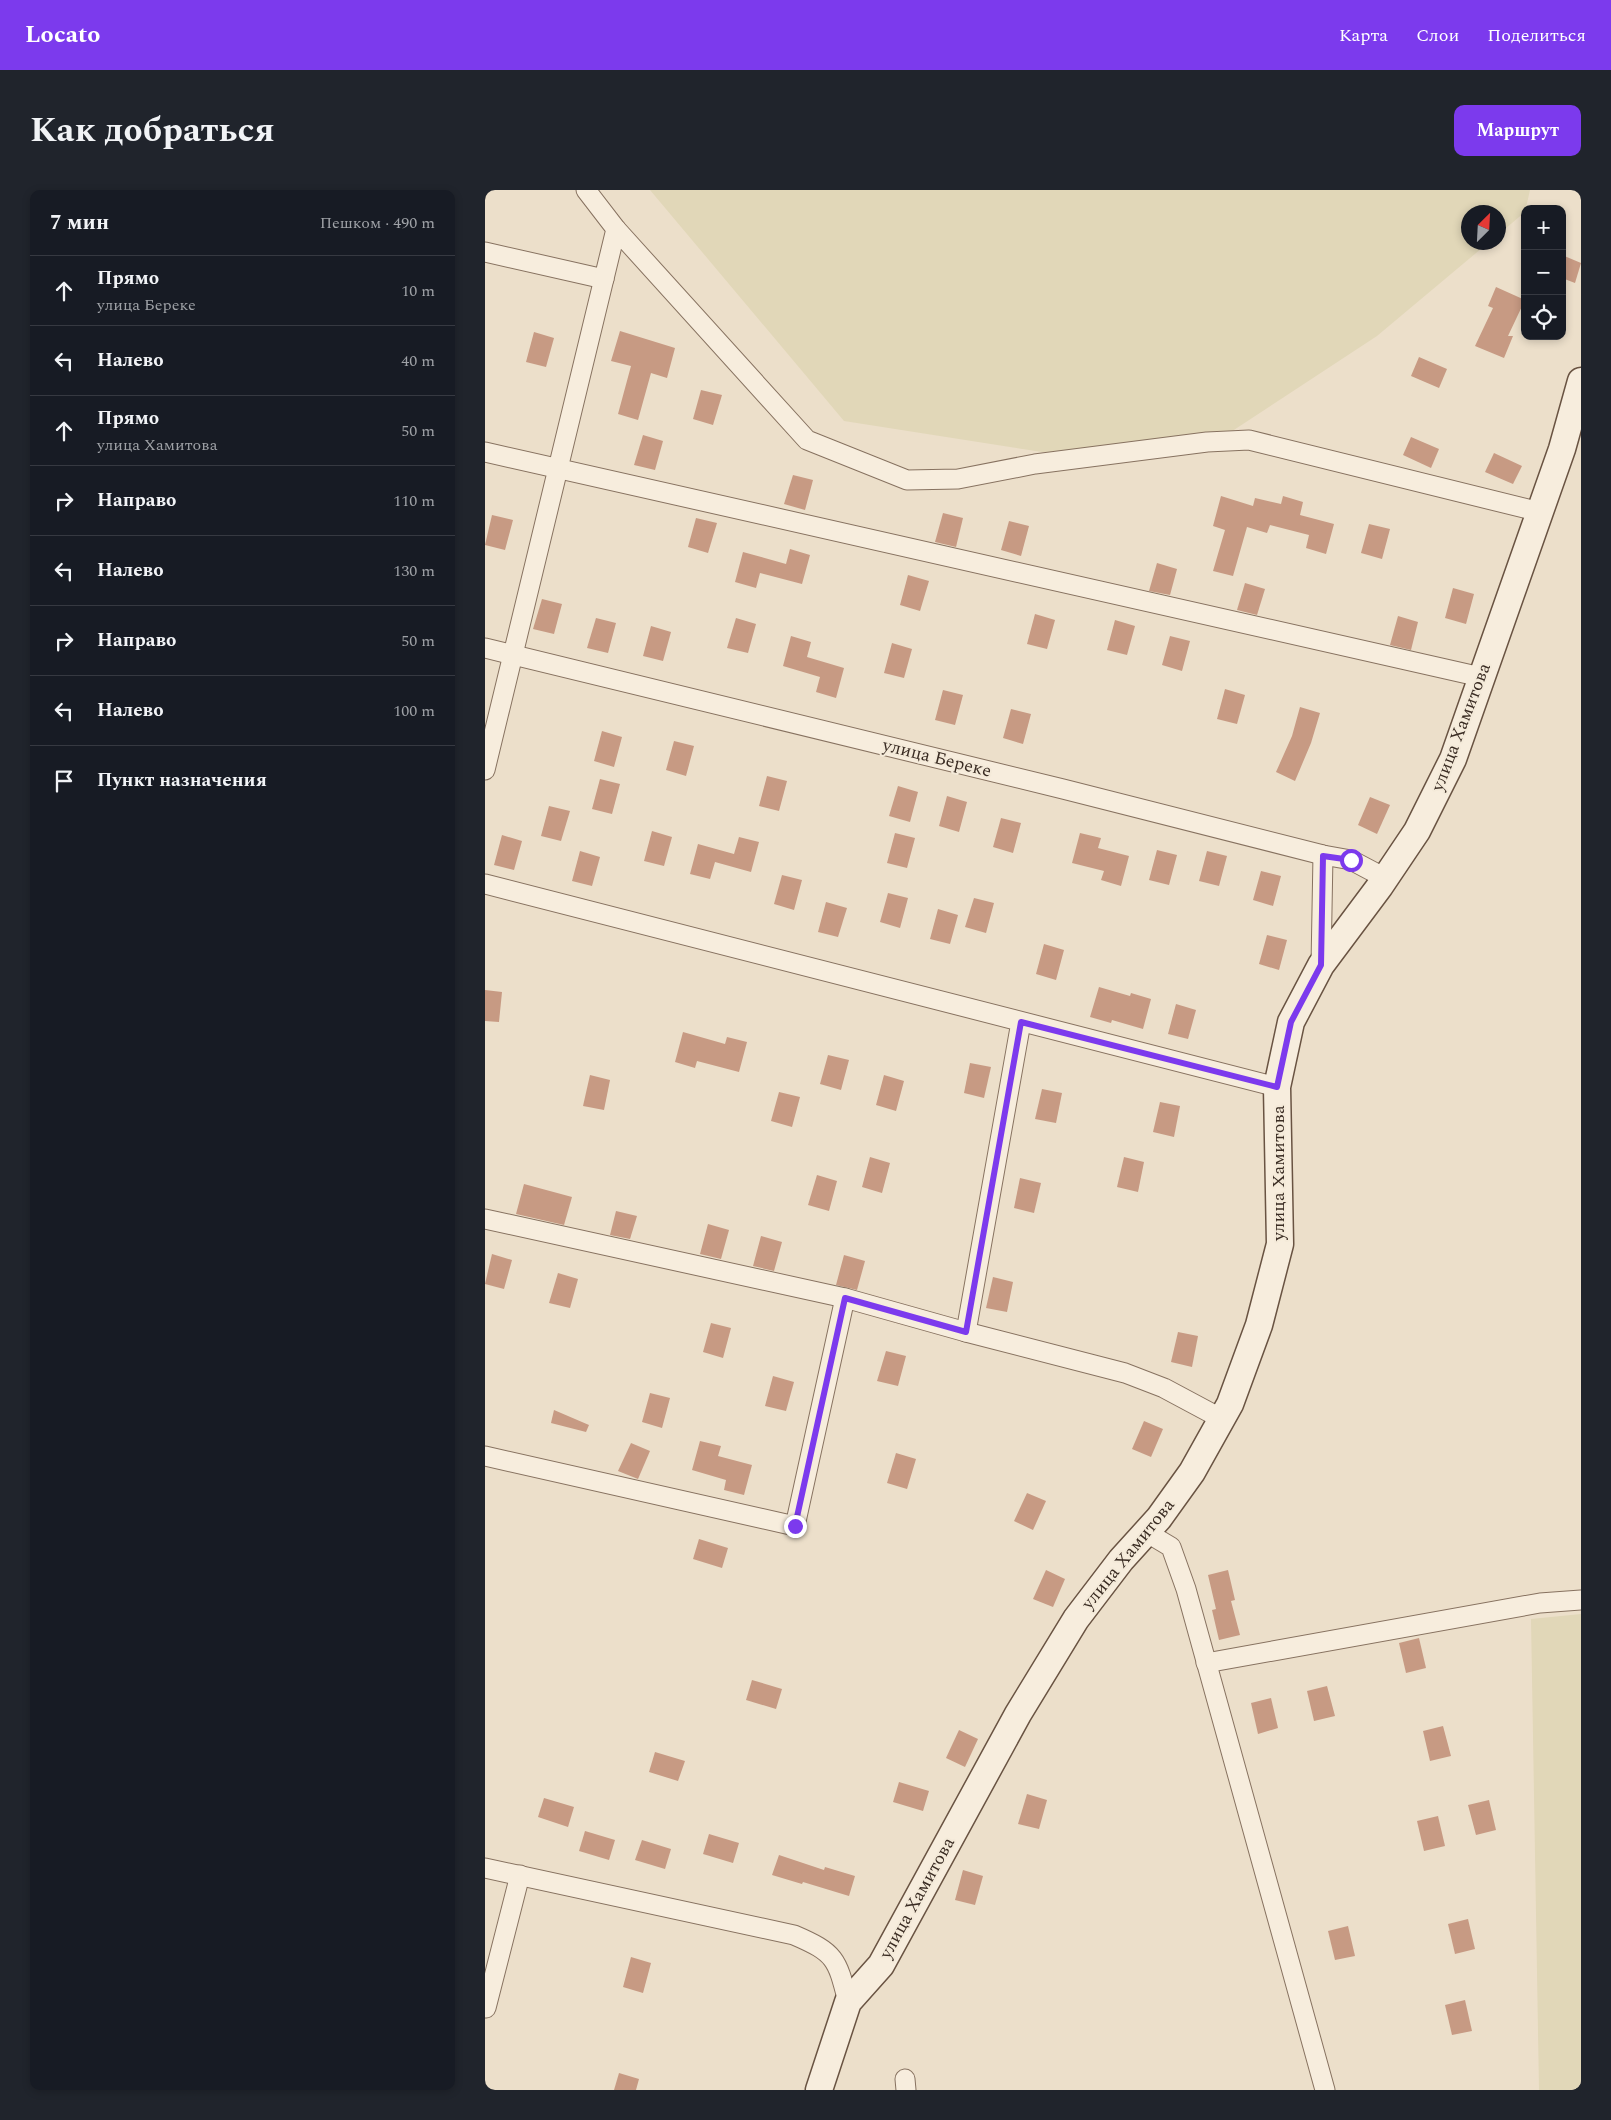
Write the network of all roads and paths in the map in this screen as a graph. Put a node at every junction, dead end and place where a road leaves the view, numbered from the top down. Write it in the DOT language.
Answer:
graph roads {
  1 [pos="586,190"];
  2 [pos="616,229"];
  3 [pos="485,252"];
  4 [pos="604,279"];
  5 [pos="1581,381"];
  6 [pos="485,452"];
  7 [pos="558,470"];
  8 [pos="1540,512"];
  9 [pos="485,648"];
  10 [pos="513,655"];
  11 [pos="1481,678"];
  12 [pos="485,770"];
  13 [pos="1323,856"];
  14 [pos="1385,878"];
  15 [pos="485,884"];
  16 [pos="1321,965"];
  17 [pos="1021,1022"];
  18 [pos="1277,1087"];
  19 [pos="485,1219"];
  20 [pos="845,1298"];
  21 [pos="966,1332"];
  22 [pos="1222,1419"];
  23 [pos="485,1456"];
  24 [pos="1146,1532"];
  25 [pos="1581,1600"];
  26 [pos="1206,1663"];
  27 [pos="485,1868"];
  28 [pos="520,1875"];
  29 [pos="848,2002"];
  30 [pos="486,2008"];
  31 [pos="819,2090"];
  32 [pos="1325,2090"];
  1 -- 2 [label="street"];
  2 -- 4 [label="street"];
  2 -- 8 [label="street"];
  3 -- 4 [label="street"];
  4 -- 7 [label="street"];
  5 -- 8 [label="street, улица Хамитова"];
  6 -- 7 [label="street"];
  7 -- 10 [label="street"];
  7 -- 11 [label="street"];
  8 -- 11 [label="street, улица Хамитова"];
  9 -- 10 [label="street, улица Береке"];
  10 -- 12 [label="street"];
  10 -- 13 [label="street, улица Береке"];
  11 -- 14 [label="street, улица Хамитова"];
  13 -- 14 [label="street, улица Береке"];
  13 -- 16 [label="street"];
  14 -- 16 [label="street, улица Хамитова"];
  15 -- 17 [label="street"];
  16 -- 18 [label="street, улица Хамитова"];
  17 -- 18 [label="street"];
  17 -- 21 [label="street"];
  18 -- 22 [label="street, улица Хамитова"];
  19 -- 20 [label="street"];
  20 -- 21 [label="street"];
  20 -- 23 [label="street"];
  21 -- 22 [label="street"];
  22 -- 24 [label="street, улица Хамитова"];
  24 -- 26 [label="street"];
  24 -- 29 [label="street, улица Хамитова"];
  25 -- 26 [label="street"];
  26 -- 32 [label="street"];
  27 -- 28 [label="street"];
  28 -- 29 [label="street"];
  28 -- 30 [label="street"];
  29 -- 31 [label="street, улица Хамитова"];
}
